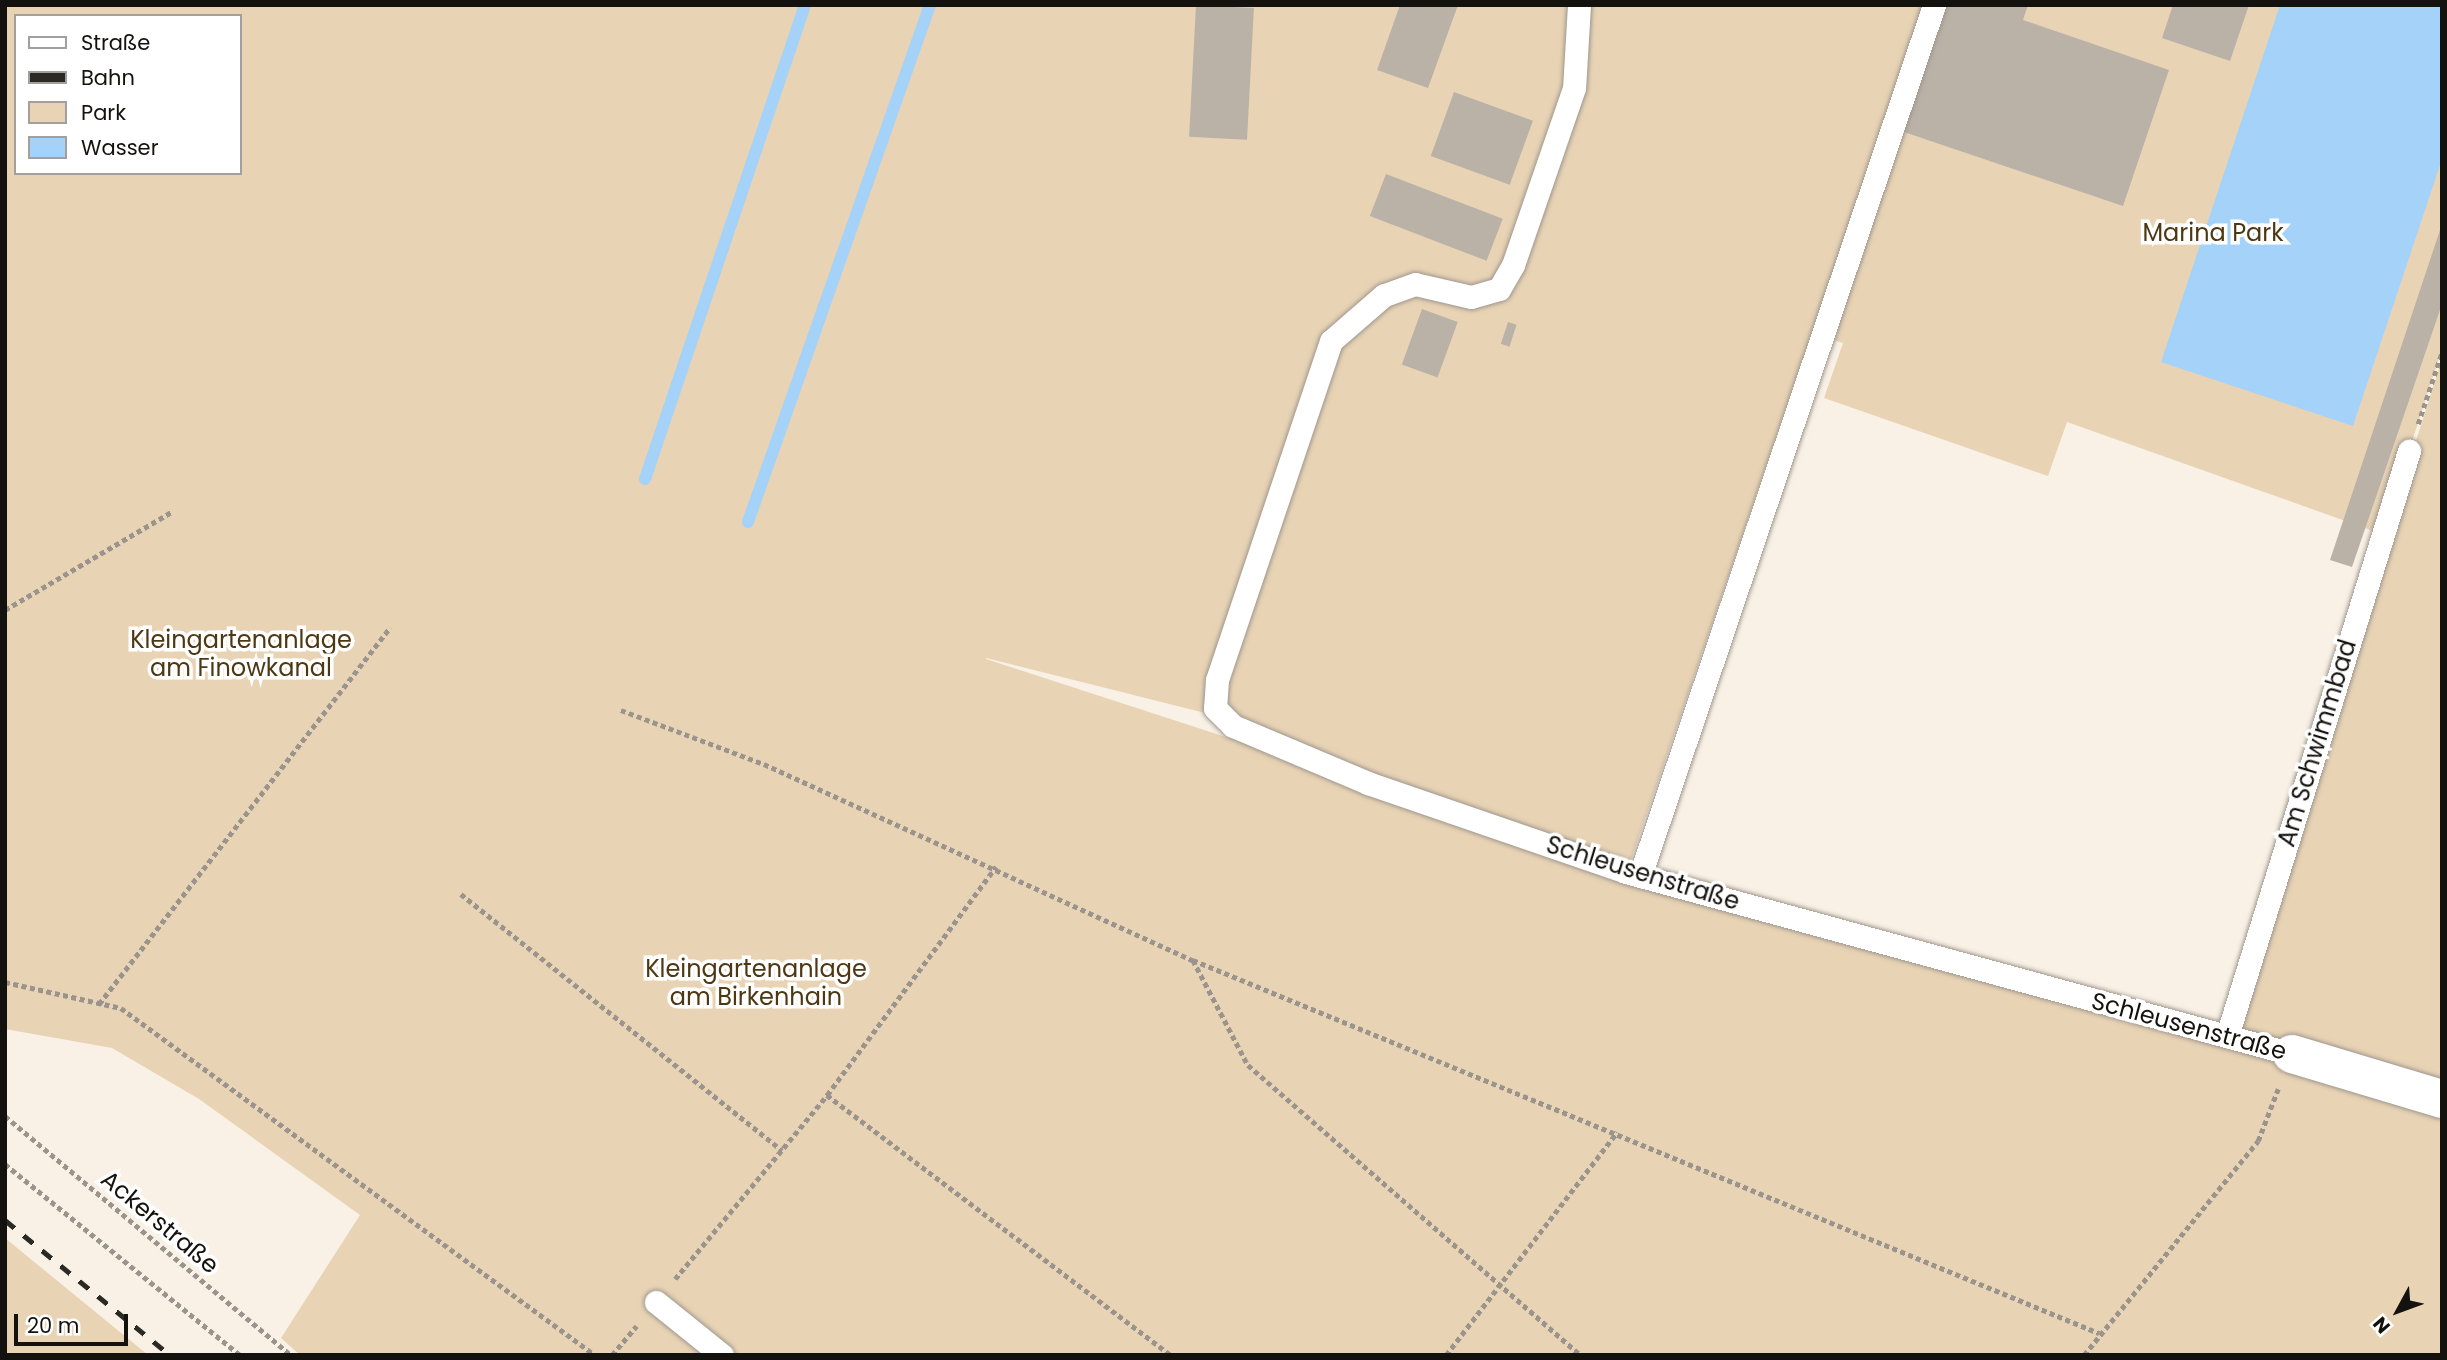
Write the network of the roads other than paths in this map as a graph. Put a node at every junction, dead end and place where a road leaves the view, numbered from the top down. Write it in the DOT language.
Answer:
graph roads {
  1 [pos="1579,5"];
  2 [pos="1934,5"];
  3 [pos="2409,451"];
  4 [pos="1640,876"];
  5 [pos="2227,1036"];
  6 [pos="2292,1054"];
  7 [pos="2442,1099"];
  8 [pos="656,1302"];
  9 [pos="722,1355"];
  1 -- 4 [label="lane, Schleusenstraße"];
  2 -- 4 [label="lane"];
  3 -- 5 [label="lane, Am Schwimmbad"];
  4 -- 5 [label="lane, Schleusenstraße"];
  5 -- 6 [label="lane, Schleusenstraße"];
  6 -- 7 [label="street, Schleusenstraße"];
  8 -- 9 [label="lane"];
}
